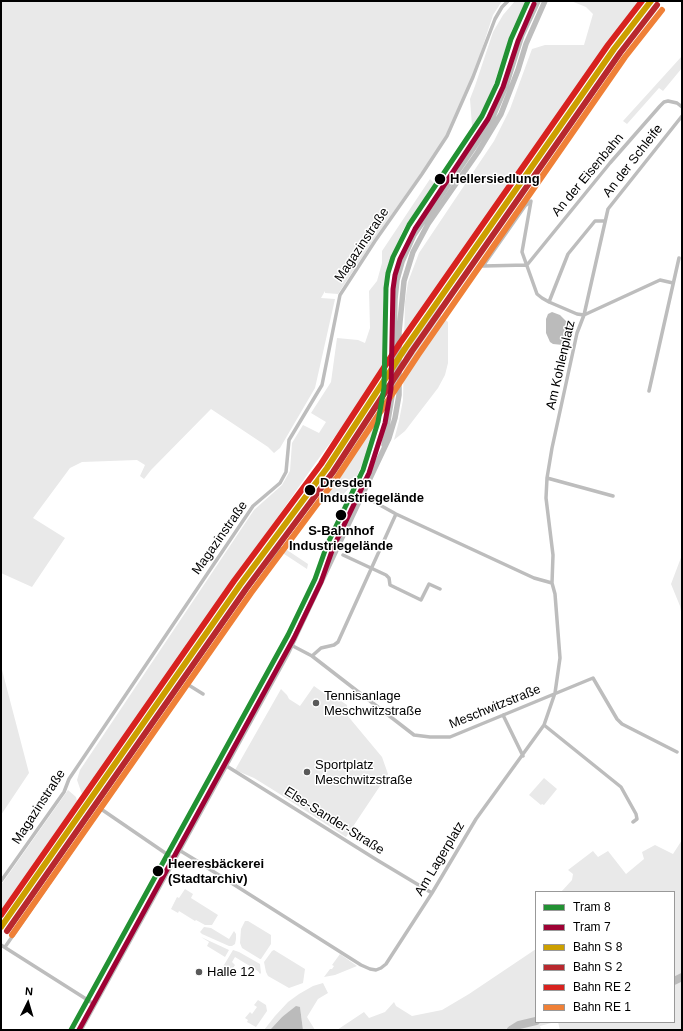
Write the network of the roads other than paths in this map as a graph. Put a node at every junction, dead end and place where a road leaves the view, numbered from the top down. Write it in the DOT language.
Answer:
graph roads {
  1 [pos="508,1"];
  2 [pos="538,1"];
  3 [pos="545,1"];
  4 [pos="682,107"];
  5 [pos="682,116"];
  6 [pos="605,221"];
  7 [pos="679,258"];
  8 [pos="527,265"];
  9 [pos="673,283"];
  10 [pos="549,302"];
  11 [pos="584,314"];
  12 [pos="649,391"];
  13 [pos="382,451"];
  14 [pos="547,478"];
  15 [pos="362,495"];
  16 [pos="613,496"];
  17 [pos="396,514"];
  18 [pos="281,549"];
  19 [pos="343,555"];
  20 [pos="372,569"];
  21 [pos="552,583"];
  22 [pos="440,589"];
  23 [pos="291,646"];
  24 [pos="312,656"];
  25 [pos="187,684"];
  26 [pos="203,694"];
  27 [pos="555,694"];
  28 [pos="503,715"];
  29 [pos="544,725"];
  30 [pos="677,752"];
  31 [pos="522,756"];
  32 [pos="225,765"];
  33 [pos="101,809"];
  34 [pos="633,822"];
  35 [pos="179,850"];
  36 [pos="174,859"];
  37 [pos="1,881"];
  38 [pos="432,893"];
  39 [pos="1,945"];
  40 [pos="5,947"];
  41 [pos="94,1004"];
  42 [pos="80,1030"];
  1 -- 37 [label="street, Magazinstraße"];
  2 -- 13 [label="main road"];
  3 -- 13 [label="main road"];
  4 -- 8 [label="street, An der Eisenbahn"];
  5 -- 6 [label="street, An der Schleife"];
  6 -- 10 [label="street"];
  6 -- 11 [label="street, An der Schleife"];
  7 -- 9 [label="street"];
  8 -- 8 [label="street, An der Eisenbahn"];
  8 -- 10 [label="street, Am Kohlenplatz"];
  9 -- 11 [label="street"];
  9 -- 12 [label="street"];
  10 -- 11 [label="street, Am Kohlenplatz"];
  11 -- 14 [label="street, Am Kohlenplatz"];
  13 -- 15 [label="main road"];
  14 -- 16 [label="street"];
  14 -- 21 [label="street, Am Kohlenplatz"];
  15 -- 17 [label="street"];
  15 -- 23 [label="main road"];
  17 -- 20 [label="street"];
  17 -- 21 [label="street"];
  18 -- 25 [label="street"];
  19 -- 20 [label="street"];
  20 -- 22 [label="street"];
  20 -- 24 [label="street"];
  21 -- 27 [label="street, Am Kohlenplatz"];
  23 -- 24 [label="street, Meschwitzstraße"];
  23 -- 32 [label="main road"];
  24 -- 28 [label="street, Meschwitzstraße"];
  25 -- 26 [label="street"];
  25 -- 33 [label="street"];
  27 -- 28 [label="street, Meschwitzstraße"];
  27 -- 29 [label="street, Am Lagerplatz"];
  27 -- 30 [label="street, Meschwitzstraße"];
  28 -- 31 [label="street"];
  29 -- 31 [label="street, Am Lagerplatz"];
  29 -- 34 [label="street"];
  31 -- 38 [label="street, Am Lagerplatz"];
  32 -- 35 [label="main road"];
  32 -- 38 [label="street, Else-Sander-Straße"];
  33 -- 36 [label="street"];
  33 -- 40 [label="street"];
  35 -- 36 [label="main road"];
  35 -- 38 [label="street, Am Lagerplatz"];
  36 -- 41 [label="main road"];
  39 -- 40 [label="street"];
  40 -- 41 [label="street"];
  41 -- 42 [label="main road"];
}
